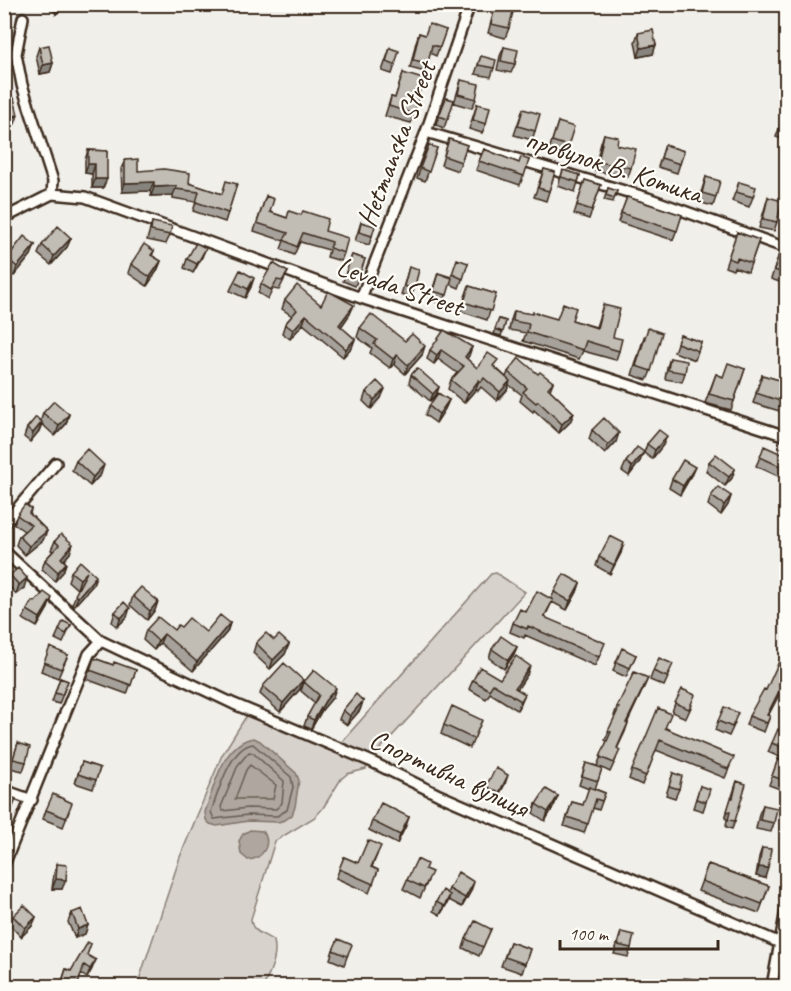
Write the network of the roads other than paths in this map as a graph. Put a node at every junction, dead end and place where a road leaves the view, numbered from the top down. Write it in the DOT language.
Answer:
graph roads {
  1 [pos="470,4"];
  2 [pos="23,18"];
  3 [pos="426,132"];
  4 [pos="52,194"];
  5 [pos="4,218"];
  6 [pos="786,248"];
  7 [pos="361,298"];
  8 [pos="786,436"];
  9 [pos="56,464"];
  10 [pos="4,524"];
  11 [pos="4,551"];
  12 [pos="101,641"];
  13 [pos="4,790"];
  14 [pos="32,800"];
  15 [pos="4,865"];
  16 [pos="786,910"];
  17 [pos="780,943"];
  18 [pos="772,987"];
  1 -- 3 [label="street, Hetmanska Street"];
  2 -- 4 [label="street"];
  3 -- 6 [label="street, провулок В. Котика"];
  3 -- 7 [label="street, Hetmanska Street"];
  4 -- 5 [label="street"];
  4 -- 7 [label="street, Levada Street"];
  7 -- 8 [label="street, Levada Street"];
  9 -- 10 [label="street"];
  11 -- 12 [label="street, Спортивна вулиця"];
  12 -- 14 [label="street"];
  12 -- 17 [label="street, Спортивна вулиця"];
  13 -- 14 [label="street"];
  14 -- 15 [label="street"];
  16 -- 17 [label="street"];
  17 -- 18 [label="street"];
}
